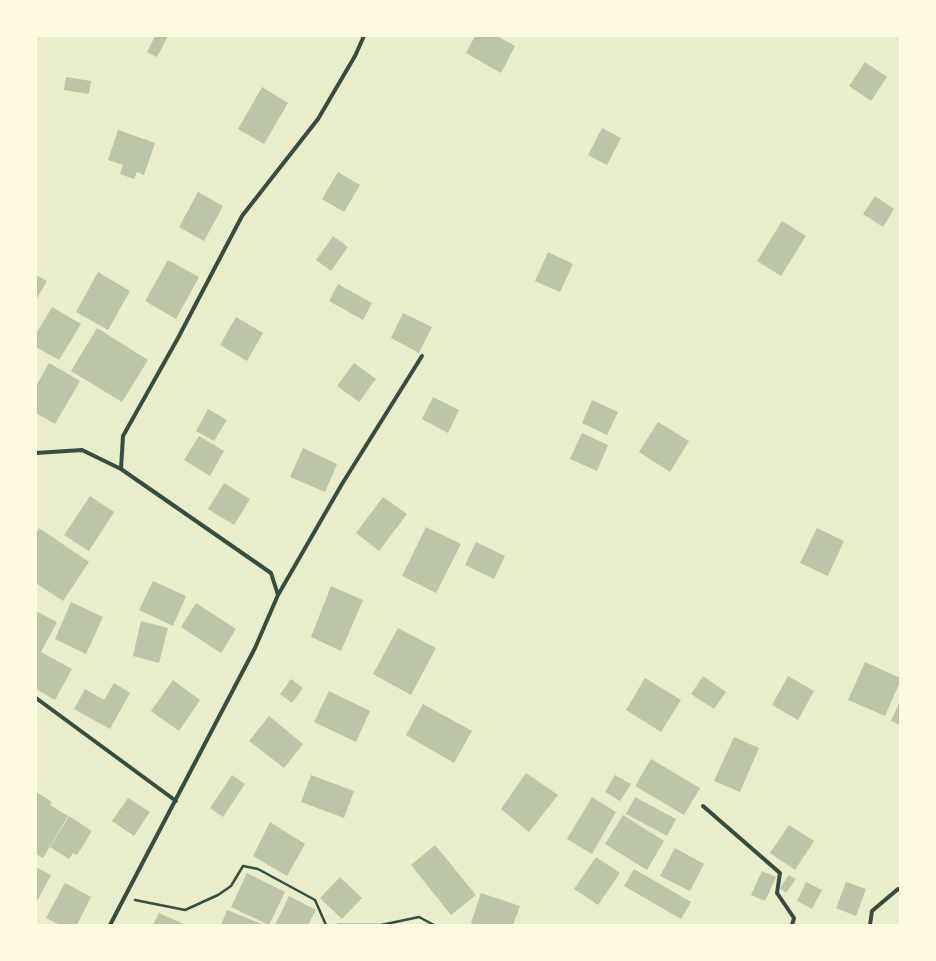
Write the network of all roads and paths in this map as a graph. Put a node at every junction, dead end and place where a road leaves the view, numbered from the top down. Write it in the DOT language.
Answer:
graph roads {
  1 [pos="364,36"];
  2 [pos="422,356"];
  3 [pos="36,453"];
  4 [pos="121,469"];
  5 [pos="278,595"];
  6 [pos="36,698"];
  7 [pos="176,801"];
  8 [pos="703,806"];
  9 [pos="900,890"];
  10 [pos="125,897"];
  11 [pos="110,925"];
  12 [pos="326,925"];
  13 [pos="338,925"];
  14 [pos="434,925"];
  15 [pos="792,925"];
  16 [pos="870,925"];
  1 -- 4 [label="street"];
  2 -- 5 [label="street"];
  3 -- 4 [label="street"];
  4 -- 5 [label="street"];
  5 -- 7 [label="street"];
  6 -- 7 [label="street"];
  7 -- 10 [label="street"];
  8 -- 15 [label="street"];
  9 -- 16 [label="street"];
  10 -- 11 [label="street"];
  10 -- 12 [label="path"];
  13 -- 14 [label="path"];
}
